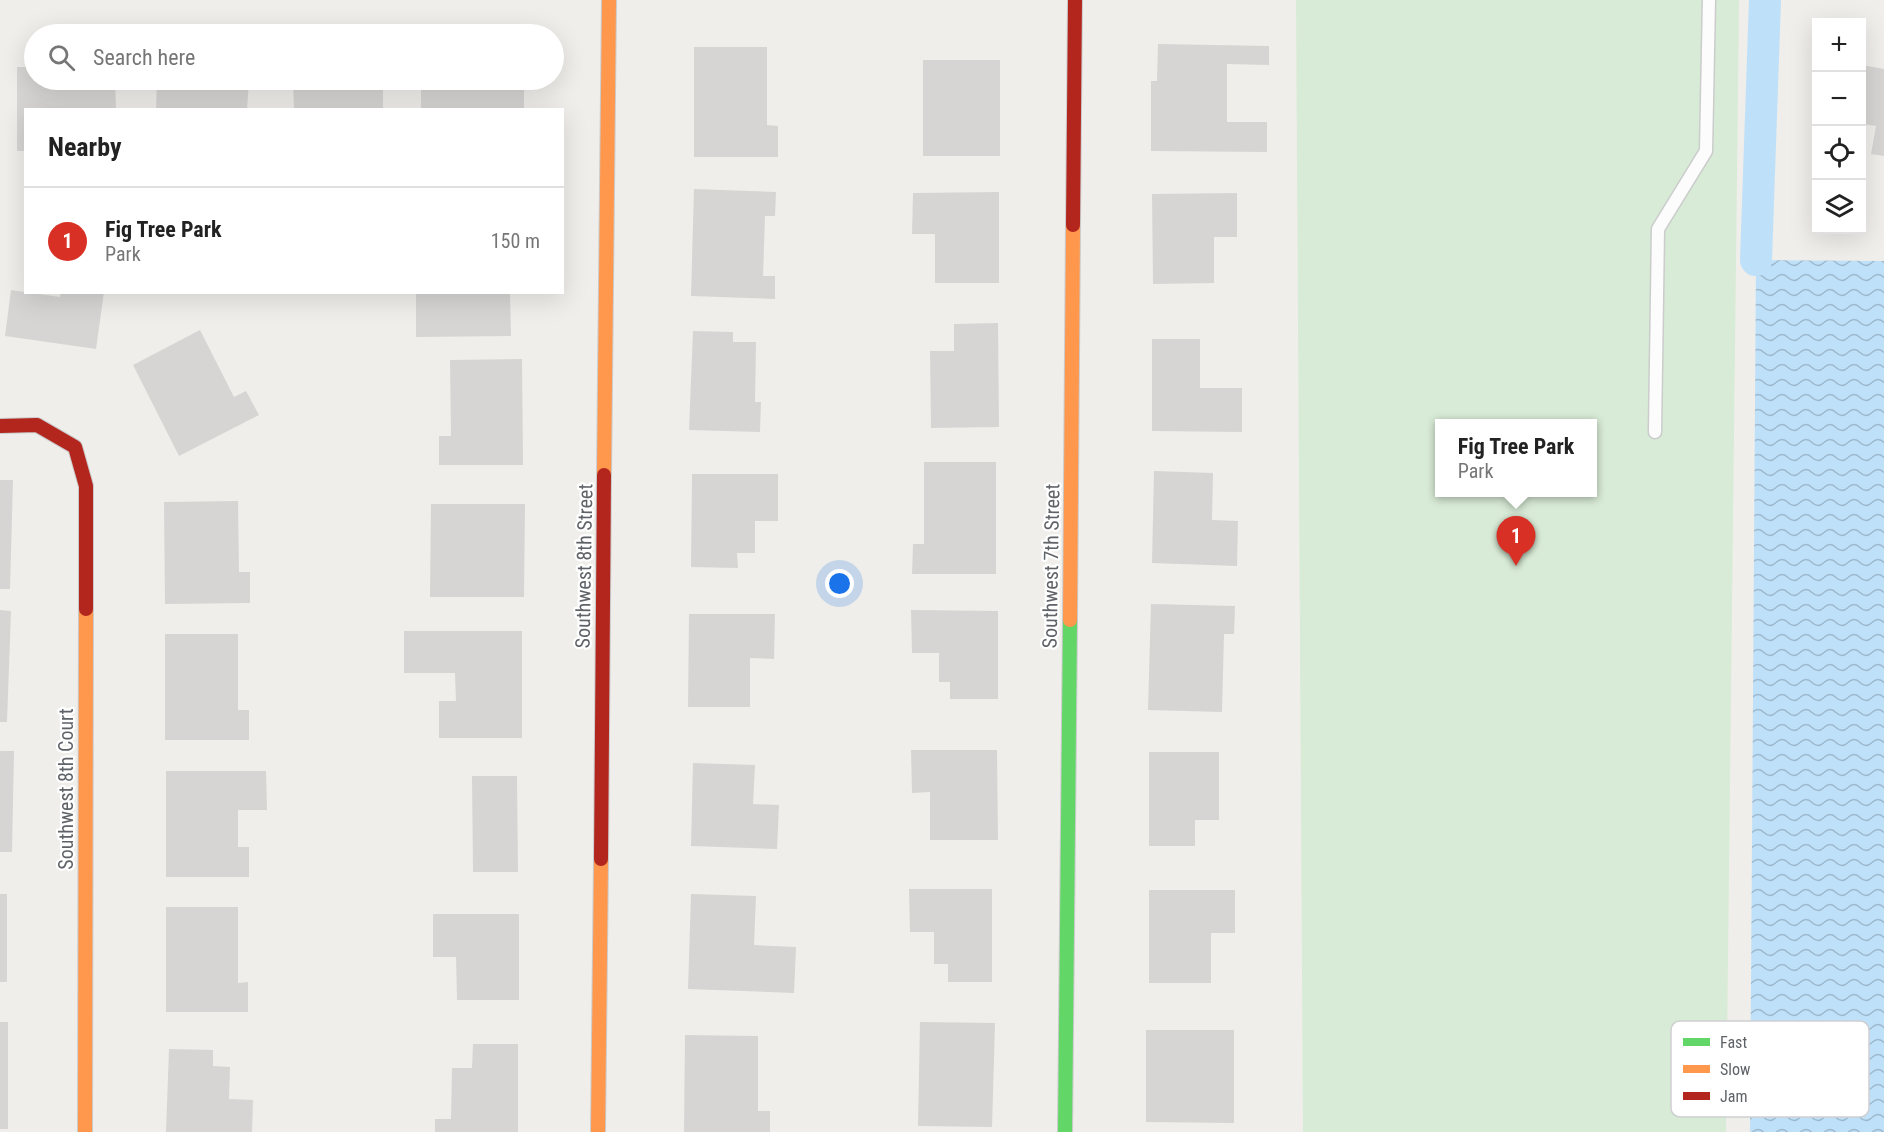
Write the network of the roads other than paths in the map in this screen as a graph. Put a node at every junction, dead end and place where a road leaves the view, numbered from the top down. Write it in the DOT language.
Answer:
graph roads {
  1 [pos="609,0"];
  2 [pos="1075,0"];
  3 [pos="1709,0"];
  4 [pos="0,426"];
  5 [pos="1655,432"];
  6 [pos="86,1132"];
  7 [pos="598,1132"];
  8 [pos="1065,1132"];
  1 -- 7 [label="street, Southwest 8th Street"];
  2 -- 8 [label="street, Southwest 7th Street"];
  3 -- 5 [label="lane"];
  4 -- 6 [label="street, Southwest 8th Court"];
}
